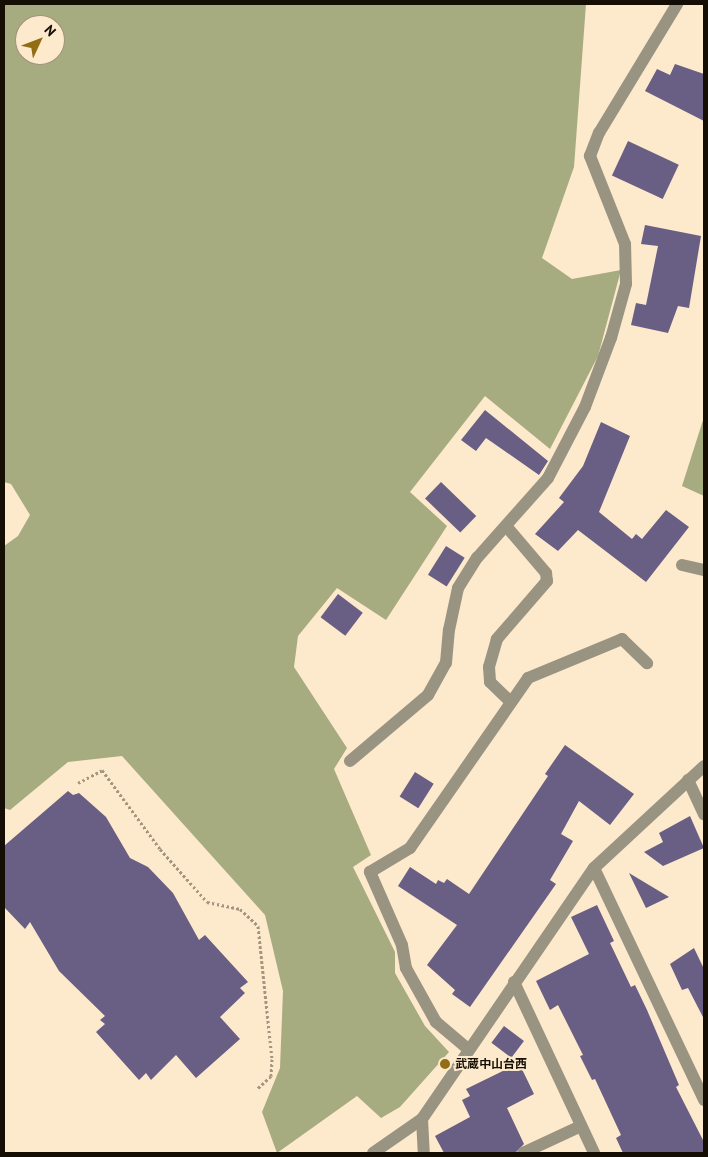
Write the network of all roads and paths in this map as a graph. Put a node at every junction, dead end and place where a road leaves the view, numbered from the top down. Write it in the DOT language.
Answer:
graph roads {
  1 [pos="677,4"];
  2 [pos="506,526"];
  3 [pos="682,565"];
  4 [pos="704,570"];
  5 [pos="647,663"];
  6 [pos="511,702"];
  7 [pos="350,761"];
  8 [pos="704,766"];
  9 [pos="688,780"];
  10 [pos="78,783"];
  11 [pos="704,814"];
  12 [pos="594,868"];
  13 [pos="514,982"];
  14 [pos="468,1049"];
  15 [pos="257,1089"];
  16 [pos="704,1100"];
  17 [pos="422,1119"];
  18 [pos="581,1126"];
  19 [pos="373,1153"];
  20 [pos="424,1153"];
  21 [pos="523,1153"];
  22 [pos="594,1153"];
  1 -- 2 [label="street"];
  2 -- 6 [label="street"];
  2 -- 7 [label="street"];
  3 -- 4 [label="street"];
  5 -- 6 [label="street"];
  6 -- 14 [label="street"];
  8 -- 9 [label="street"];
  9 -- 11 [label="street"];
  9 -- 12 [label="street"];
  10 -- 15 [label="path"];
  12 -- 13 [label="street"];
  12 -- 16 [label="street"];
  13 -- 14 [label="street"];
  13 -- 18 [label="street"];
  14 -- 17 [label="street"];
  17 -- 19 [label="street"];
  17 -- 20 [label="street"];
  18 -- 21 [label="street"];
  18 -- 22 [label="street"];
}
